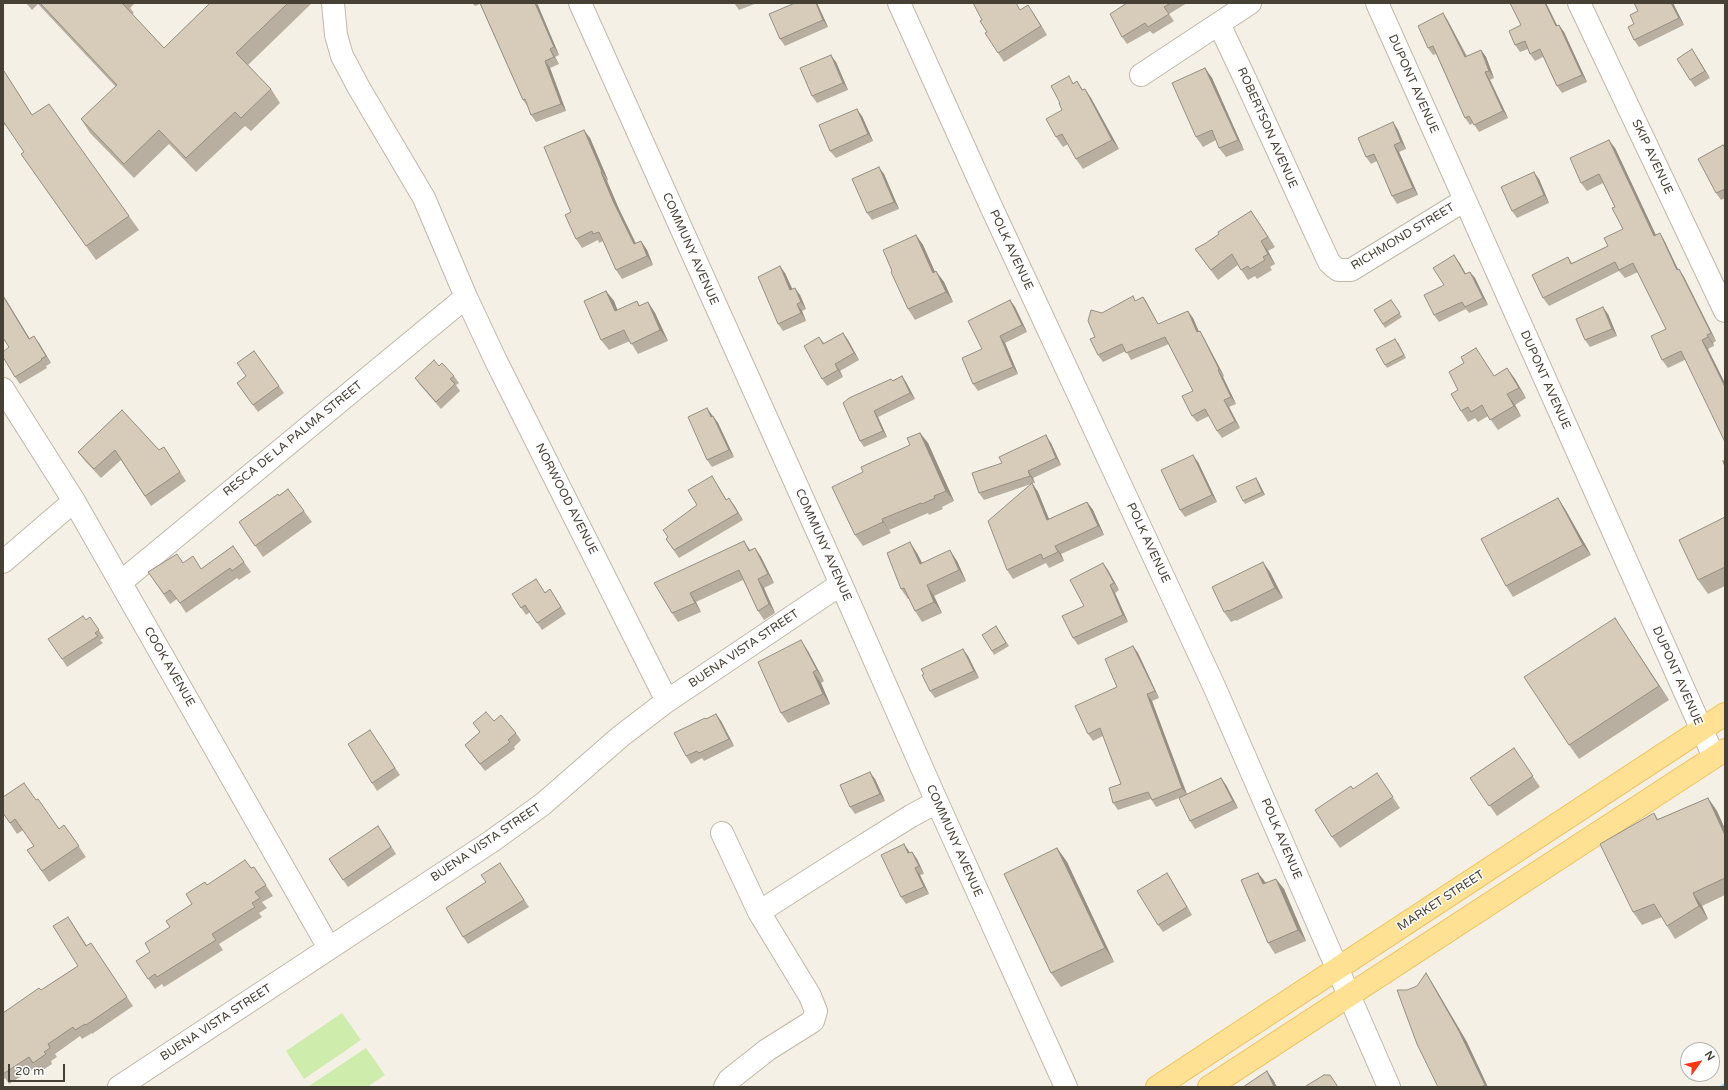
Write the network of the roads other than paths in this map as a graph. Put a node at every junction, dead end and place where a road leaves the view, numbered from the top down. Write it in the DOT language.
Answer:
graph roads {
  1 [pos="333,3"];
  2 [pos="580,3"];
  3 [pos="900,3"];
  4 [pos="1250,3"];
  5 [pos="1377,3"];
  6 [pos="1579,3"];
  7 [pos="1219,24"];
  8 [pos="1141,74"];
  9 [pos="1465,200"];
  10 [pos="1315,232"];
  11 [pos="466,297"];
  12 [pos="1725,311"];
  13 [pos="3,389"];
  14 [pos="74,502"];
  15 [pos="3,562"];
  16 [pos="121,582"];
  17 [pos="841,584"];
  18 [pos="667,701"];
  19 [pos="1725,714"];
  20 [pos="1701,730"];
  21 [pos="1719,753"];
  22 [pos="936,802"];
  23 [pos="722,833"];
  24 [pos="759,912"];
  25 [pos="330,948"];
  26 [pos="1338,969"];
  27 [pos="1348,995"];
  28 [pos="732,1080"];
  29 [pos="119,1087"];
  30 [pos="1066,1087"];
  31 [pos="1157,1087"];
  32 [pos="1209,1087"];
  33 [pos="1388,1087"];
  1 -- 11 [label="street, NORWOOD AVENUE"];
  2 -- 17 [label="street, COMMUNY AVENUE"];
  3 -- 26 [label="street, POLK AVENUE"];
  4 -- 7 [label="street"];
  5 -- 9 [label="street, DUPONT AVENUE"];
  6 -- 12 [label="street, SKIP AVENUE"];
  7 -- 8 [label="street"];
  7 -- 10 [label="street, ROBERTSON AVENUE"];
  9 -- 10 [label="street, RICHMOND STREET"];
  9 -- 20 [label="street, DUPONT AVENUE"];
  11 -- 16 [label="street, RESCA DE LA PALMA STREET"];
  11 -- 18 [label="street, NORWOOD AVENUE"];
  13 -- 14 [label="street, COOK AVENUE"];
  14 -- 15 [label="street"];
  14 -- 16 [label="street, COOK AVENUE"];
  16 -- 25 [label="street, COOK AVENUE"];
  17 -- 18 [label="street, BUENA VISTA STREET"];
  17 -- 22 [label="street, COMMUNY AVENUE"];
  18 -- 25 [label="street, BUENA VISTA STREET"];
  19 -- 20 [label="main road, MARKET STREET"];
  20 -- 21 [label="street, DUPONT AVENUE"];
  20 -- 26 [label="main road, MARKET STREET"];
  21 -- 27 [label="main road"];
  22 -- 24 [label="street"];
  22 -- 30 [label="street, COMMUNY AVENUE"];
  23 -- 24 [label="street"];
  24 -- 28 [label="street"];
  25 -- 29 [label="street, BUENA VISTA STREET"];
  26 -- 27 [label="street, POLK AVENUE"];
  26 -- 31 [label="main road, MARKET STREET"];
  27 -- 32 [label="main road"];
  27 -- 33 [label="street, POLK AVENUE"];
}
